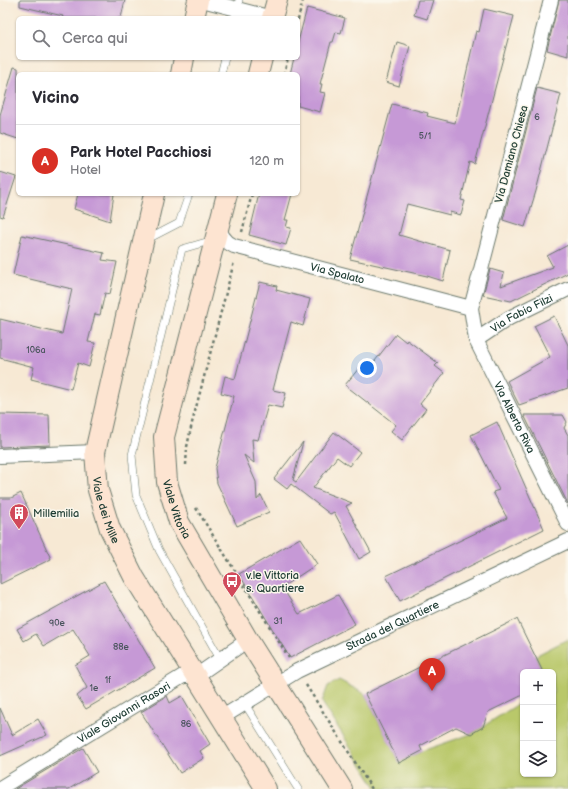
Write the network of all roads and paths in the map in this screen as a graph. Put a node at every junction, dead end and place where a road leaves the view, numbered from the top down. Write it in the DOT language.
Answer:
graph roads {
  1 [pos="198,0"];
  2 [pos="202,0"];
  3 [pos="277,0"];
  4 [pos="303,0"];
  5 [pos="551,0"];
  6 [pos="237,9"];
  7 [pos="194,16"];
  8 [pos="264,16"];
  9 [pos="273,16"];
  10 [pos="299,16"];
  11 [pos="184,60"];
  12 [pos="224,60"];
  13 [pos="262,60"];
  14 [pos="288,60"];
  15 [pos="181,72"];
  16 [pos="222,72"];
  17 [pos="258,72"];
  18 [pos="284,72"];
  19 [pos="154,196"];
  20 [pos="188,196"];
  21 [pos="226,196"];
  22 [pos="251,196"];
  23 [pos="217,230"];
  24 [pos="238,247"];
  25 [pos="140,254"];
  26 [pos="568,289"];
  27 [pos="471,308"];
  28 [pos="476,340"];
  29 [pos="95,452"];
  30 [pos="0,456"];
  31 [pos="186,469"];
  32 [pos="195,506"];
  33 [pos="568,524"];
  34 [pos="568,541"];
  35 [pos="248,640"];
  36 [pos="220,659"];
  37 [pos="297,671"];
  38 [pos="196,676"];
  39 [pos="276,685"];
  40 [pos="245,704"];
  41 [pos="221,718"];
  42 [pos="0,788"];
  43 [pos="266,789"];
  44 [pos="298,789"];
  45 [pos="342,789"];
  46 [pos="372,789"];
  1 -- 7 [label="main road"];
  2 -- 6 [label="street"];
  3 -- 9 [label="main road"];
  4 -- 10 [label="path"];
  5 -- 27 [label="street, Via Damiano Chiesa"];
  6 -- 8 [label="street"];
  11 -- 15 [label="main road"];
  12 -- 16 [label="lane"];
  13 -- 17 [label="main road"];
  14 -- 18 [label="path"];
  19 -- 25 [label="main road, Viale dei Mille"];
  20 -- 25 [label="lane"];
  21 -- 23 [label="main road, Viale Vittoria"];
  22 -- 24 [label="path"];
  23 -- 24 [label="street, Via Spalato"];
  23 -- 35 [label="main road, Viale Vittoria"];
  23 -- 36 [label="lane"];
  24 -- 27 [label="street, Via Spalato"];
  24 -- 31 [label="path"];
  25 -- 29 [label="main road, Viale dei Mille"];
  26 -- 28 [label="street, Via Fabio Filzi"];
  27 -- 28 [label="street, Via Alberto Riva"];
  28 -- 33 [label="street, Via Alberto Riva"];
  29 -- 30 [label="street"];
  29 -- 38 [label="main road, Viale dei Mille"];
  32 -- 37 [label="path"];
  34 -- 37 [label="street, Strada del Quartiere"];
  35 -- 36 [label="street, Viale Giovanni Rasori"];
  35 -- 39 [label="main road, Viale Vittoria"];
  36 -- 38 [label="street, Viale Giovanni Rasori"];
  37 -- 39 [label="street, Strada del Quartiere"];
  37 -- 46 [label="path"];
  38 -- 41 [label="main road, Viale dei Mille"];
  38 -- 42 [label="street, Viale Giovanni Rasori"];
  39 -- 40 [label="street, Strada del Quartiere"];
  39 -- 45 [label="main road, Viale Vittoria"];
  40 -- 41 [label="street, Strada del Quartiere"];
  40 -- 44 [label="lane"];
  41 -- 43 [label="main road, Viale dei Mille"];
}
